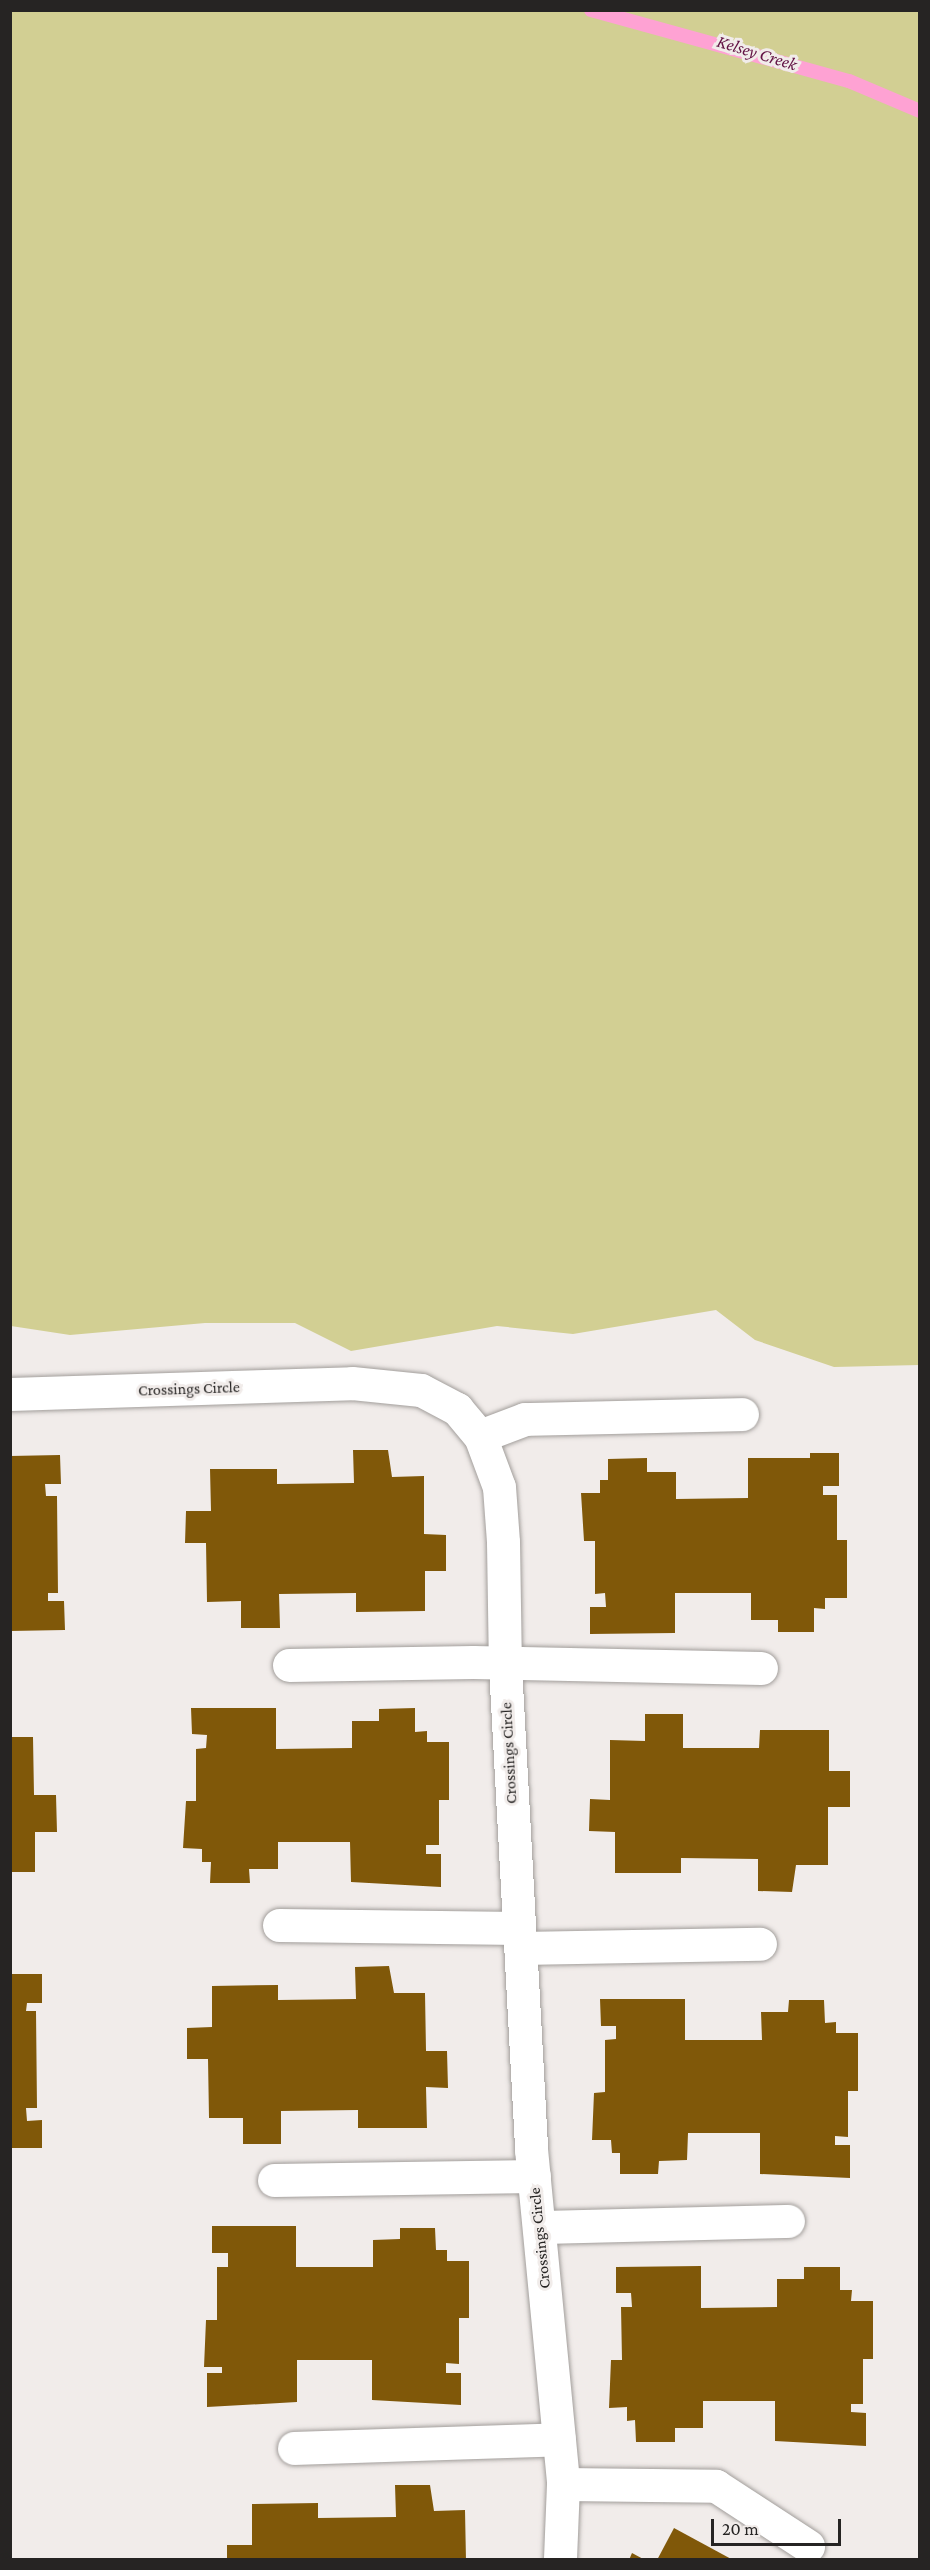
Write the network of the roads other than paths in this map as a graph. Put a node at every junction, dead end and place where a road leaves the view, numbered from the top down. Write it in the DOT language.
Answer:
graph roads {
  1 [pos="10,1394"];
  2 [pos="742,1414"];
  3 [pos="480,1436"];
  4 [pos="289,1665"];
  5 [pos="505,1666"];
  6 [pos="761,1668"];
  7 [pos="279,1925"];
  8 [pos="519,1938"];
  9 [pos="760,1944"];
  10 [pos="534,2176"];
  11 [pos="274,2180"];
  12 [pos="788,2221"];
  13 [pos="539,2227"];
  14 [pos="559,2439"];
  15 [pos="294,2448"];
  16 [pos="564,2484"];
  17 [pos="808,2546"];
  18 [pos="560,2559"];
  1 -- 3 [label="street, Crossings Circle"];
  2 -- 3 [label="street"];
  3 -- 5 [label="street, Crossings Circle"];
  4 -- 5 [label="street"];
  5 -- 6 [label="street"];
  5 -- 8 [label="street, Crossings Circle"];
  7 -- 8 [label="street"];
  8 -- 9 [label="street"];
  8 -- 10 [label="street, Crossings Circle"];
  10 -- 11 [label="street"];
  10 -- 13 [label="street, Crossings Circle"];
  12 -- 13 [label="street"];
  13 -- 14 [label="street, Crossings Circle"];
  14 -- 15 [label="street"];
  14 -- 16 [label="street, Crossings Circle"];
  16 -- 17 [label="street"];
  16 -- 18 [label="street, Crossings Circle"];
}
